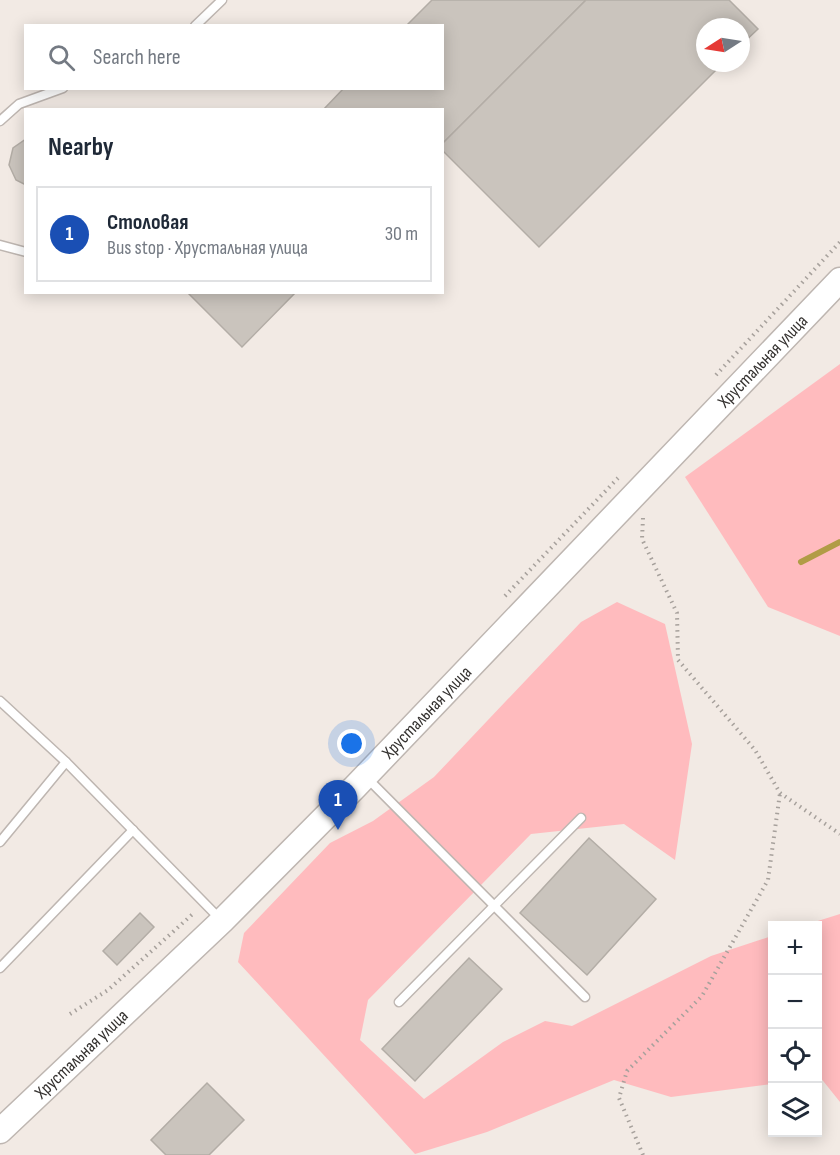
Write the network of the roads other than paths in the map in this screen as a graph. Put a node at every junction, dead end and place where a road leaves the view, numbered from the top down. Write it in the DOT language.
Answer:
graph roads {
  1 [pos="222,0"];
  2 [pos="197,24"];
  3 [pos="58,90"];
  4 [pos="0,121"];
  5 [pos="0,245"];
  6 [pos="24,251"];
  7 [pos="840,280"];
  8 [pos="0,701"];
  9 [pos="66,762"];
  10 [pos="365,776"];
  11 [pos="581,818"];
  12 [pos="133,830"];
  13 [pos="0,842"];
  14 [pos="495,905"];
  15 [pos="222,921"];
  16 [pos="0,968"];
  17 [pos="585,997"];
  18 [pos="399,1002"];
  19 [pos="0,1131"];
  1 -- 2 [label="lane"];
  3 -- 4 [label="lane"];
  5 -- 6 [label="lane"];
  7 -- 10 [label="street, Хрустальная улица"];
  8 -- 9 [label="lane"];
  9 -- 12 [label="lane"];
  9 -- 13 [label="lane"];
  10 -- 14 [label="lane"];
  10 -- 15 [label="street, Хрустальная улица"];
  11 -- 14 [label="lane"];
  12 -- 15 [label="lane"];
  12 -- 16 [label="lane"];
  14 -- 17 [label="lane"];
  14 -- 18 [label="lane"];
  15 -- 19 [label="street, Хрустальная улица"];
}
